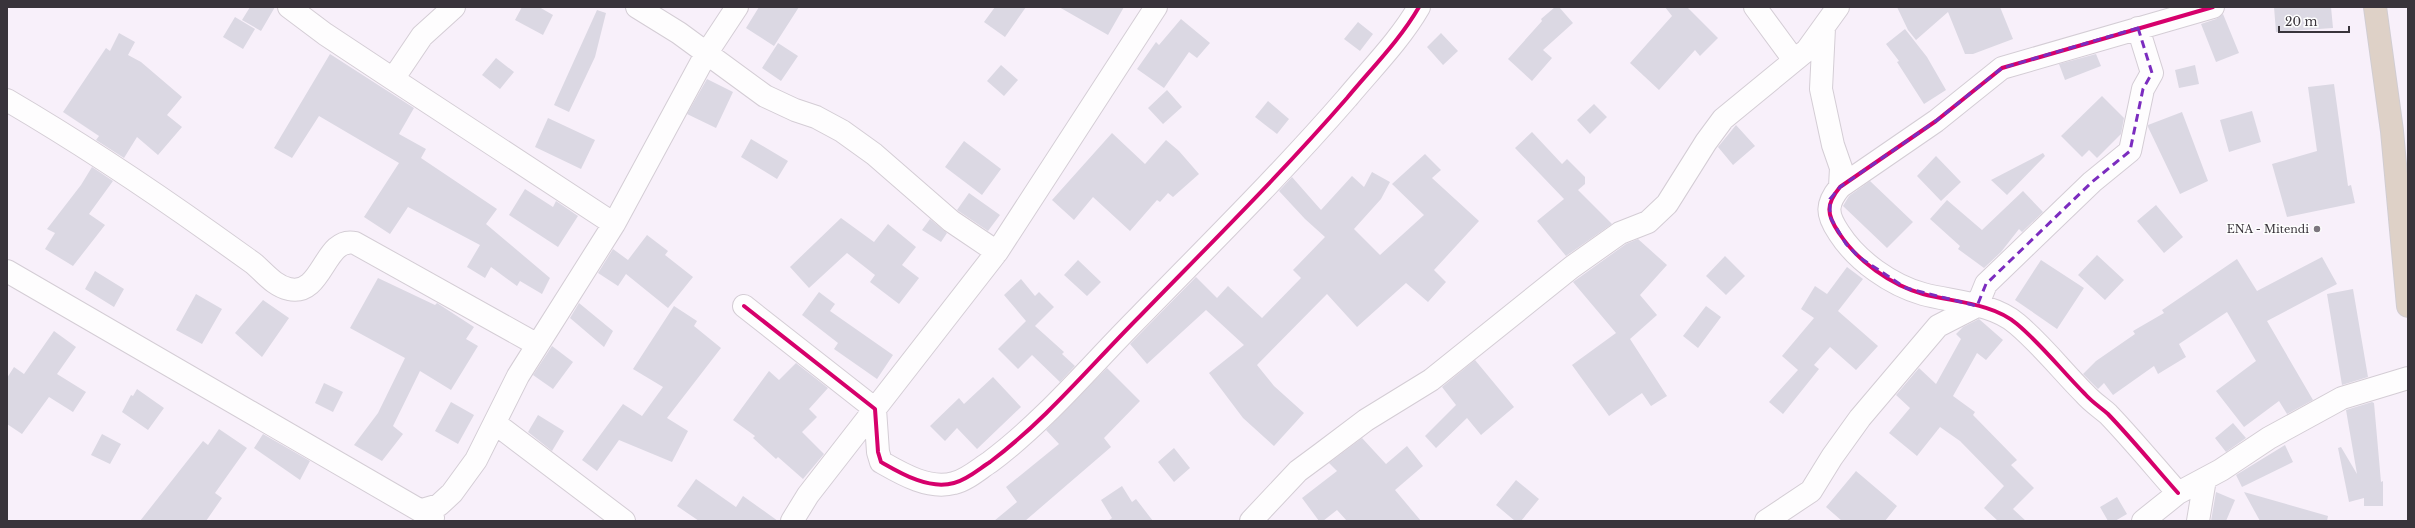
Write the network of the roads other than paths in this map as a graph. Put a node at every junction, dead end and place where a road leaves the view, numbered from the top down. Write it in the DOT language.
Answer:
graph roads {
  1 [pos="289,7"];
  2 [pos="454,7"];
  3 [pos="637,7"];
  4 [pos="737,7"];
  5 [pos="1156,7"];
  6 [pos="1419,7"];
  7 [pos="1755,7"];
  8 [pos="1838,7"];
  9 [pos="2213,7"];
  10 [pos="2375,7"];
  11 [pos="1824,28"];
  12 [pos="2138,28"];
  13 [pos="706,54"];
  14 [pos="1794,60"];
  15 [pos="393,79"];
  16 [pos="7,100"];
  17 [pos="1840,187"];
  18 [pos="614,224"];
  19 [pos="997,252"];
  20 [pos="7,271"];
  21 [pos="2406,275"];
  22 [pos="744,306"];
  23 [pos="1977,306"];
  24 [pos="2408,306"];
  25 [pos="536,344"];
  26 [pos="2408,378"];
  27 [pos="875,409"];
  28 [pos="496,424"];
  29 [pos="2205,479"];
  30 [pos="2178,493"];
  31 [pos="430,515"];
  32 [pos="624,521"];
  33 [pos="792,521"];
  34 [pos="1251,521"];
  35 [pos="1766,521"];
  36 [pos="2143,521"];
  37 [pos="2198,521"];
  1 -- 15 [label="street"];
  2 -- 15 [label="street"];
  3 -- 13 [label="street"];
  4 -- 13 [label="street"];
  5 -- 19 [label="street"];
  6 -- 27 [label="street"];
  7 -- 14 [label="street"];
  8 -- 11 [label="street"];
  9 -- 12 [label="street"];
  10 -- 21 [label="highway"];
  11 -- 14 [label="street"];
  11 -- 17 [label="street"];
  12 -- 17 [label="street"];
  12 -- 23 [label="street"];
  13 -- 18 [label="street"];
  13 -- 19 [label="street"];
  14 -- 34 [label="street"];
  15 -- 18 [label="street"];
  16 -- 25 [label="street"];
  17 -- 23 [label="street"];
  18 -- 25 [label="street"];
  19 -- 27 [label="street"];
  20 -- 31 [label="street"];
  21 -- 24 [label="highway"];
  22 -- 27 [label="street"];
  23 -- 30 [label="street"];
  23 -- 35 [label="street"];
  25 -- 28 [label="street"];
  26 -- 29 [label="street"];
  27 -- 33 [label="street"];
  28 -- 31 [label="street"];
  28 -- 32 [label="street"];
  29 -- 30 [label="street"];
  29 -- 37 [label="street"];
  30 -- 36 [label="street"];
}
